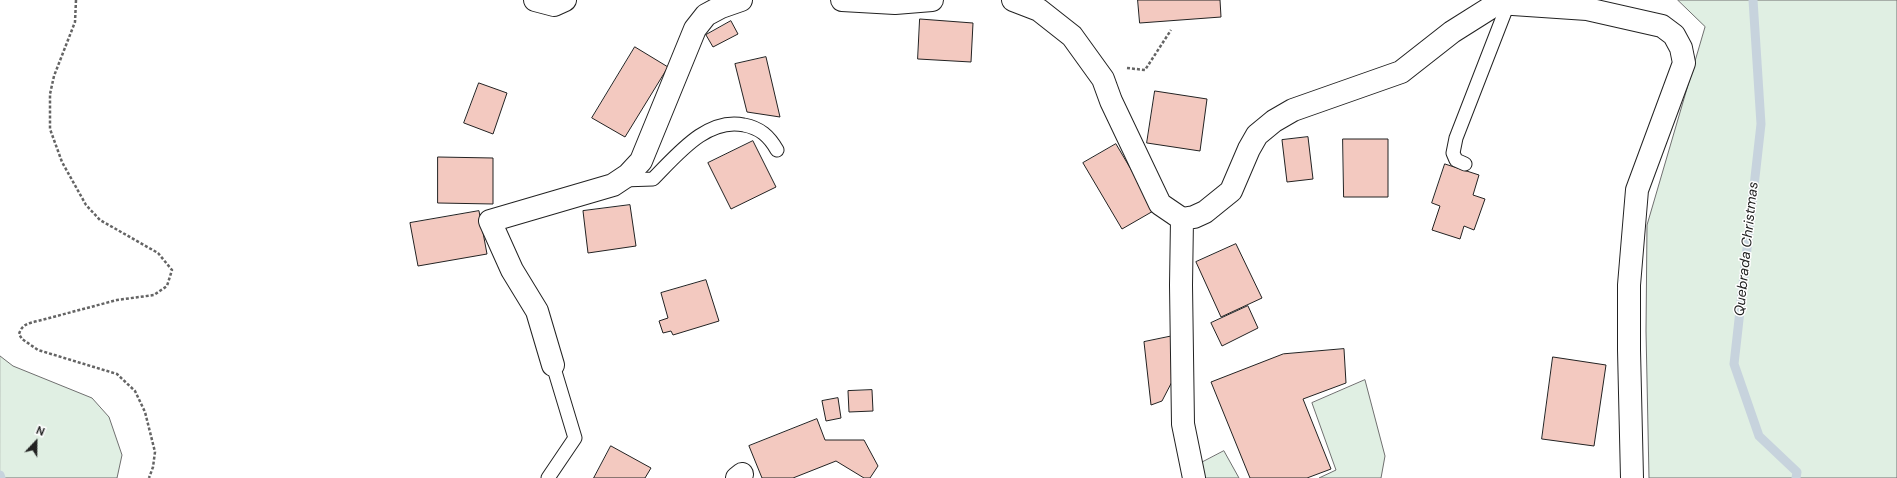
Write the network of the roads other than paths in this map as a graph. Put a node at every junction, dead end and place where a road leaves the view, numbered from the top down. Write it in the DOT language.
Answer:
graph roads {
  1 [pos="535,0"];
  2 [pos="565,0"];
  3 [pos="741,0"];
  4 [pos="842,0"];
  5 [pos="932,0"];
  6 [pos="1013,0"];
  7 [pos="1508,4"];
  8 [pos="777,150"];
  9 [pos="1465,164"];
  10 [pos="619,180"];
  11 [pos="1182,219"];
  12 [pos="552,365"];
  13 [pos="548,478"];
  14 [pos="1194,478"];
  15 [pos="1632,478"];
  1 -- 2 [label="street"];
  3 -- 10 [label="street"];
  4 -- 5 [label="street"];
  6 -- 11 [label="street"];
  7 -- 9 [label="lane"];
  7 -- 11 [label="street"];
  7 -- 15 [label="street"];
  8 -- 10 [label="lane"];
  10 -- 12 [label="street"];
  11 -- 14 [label="street"];
  12 -- 13 [label="lane"];
}
